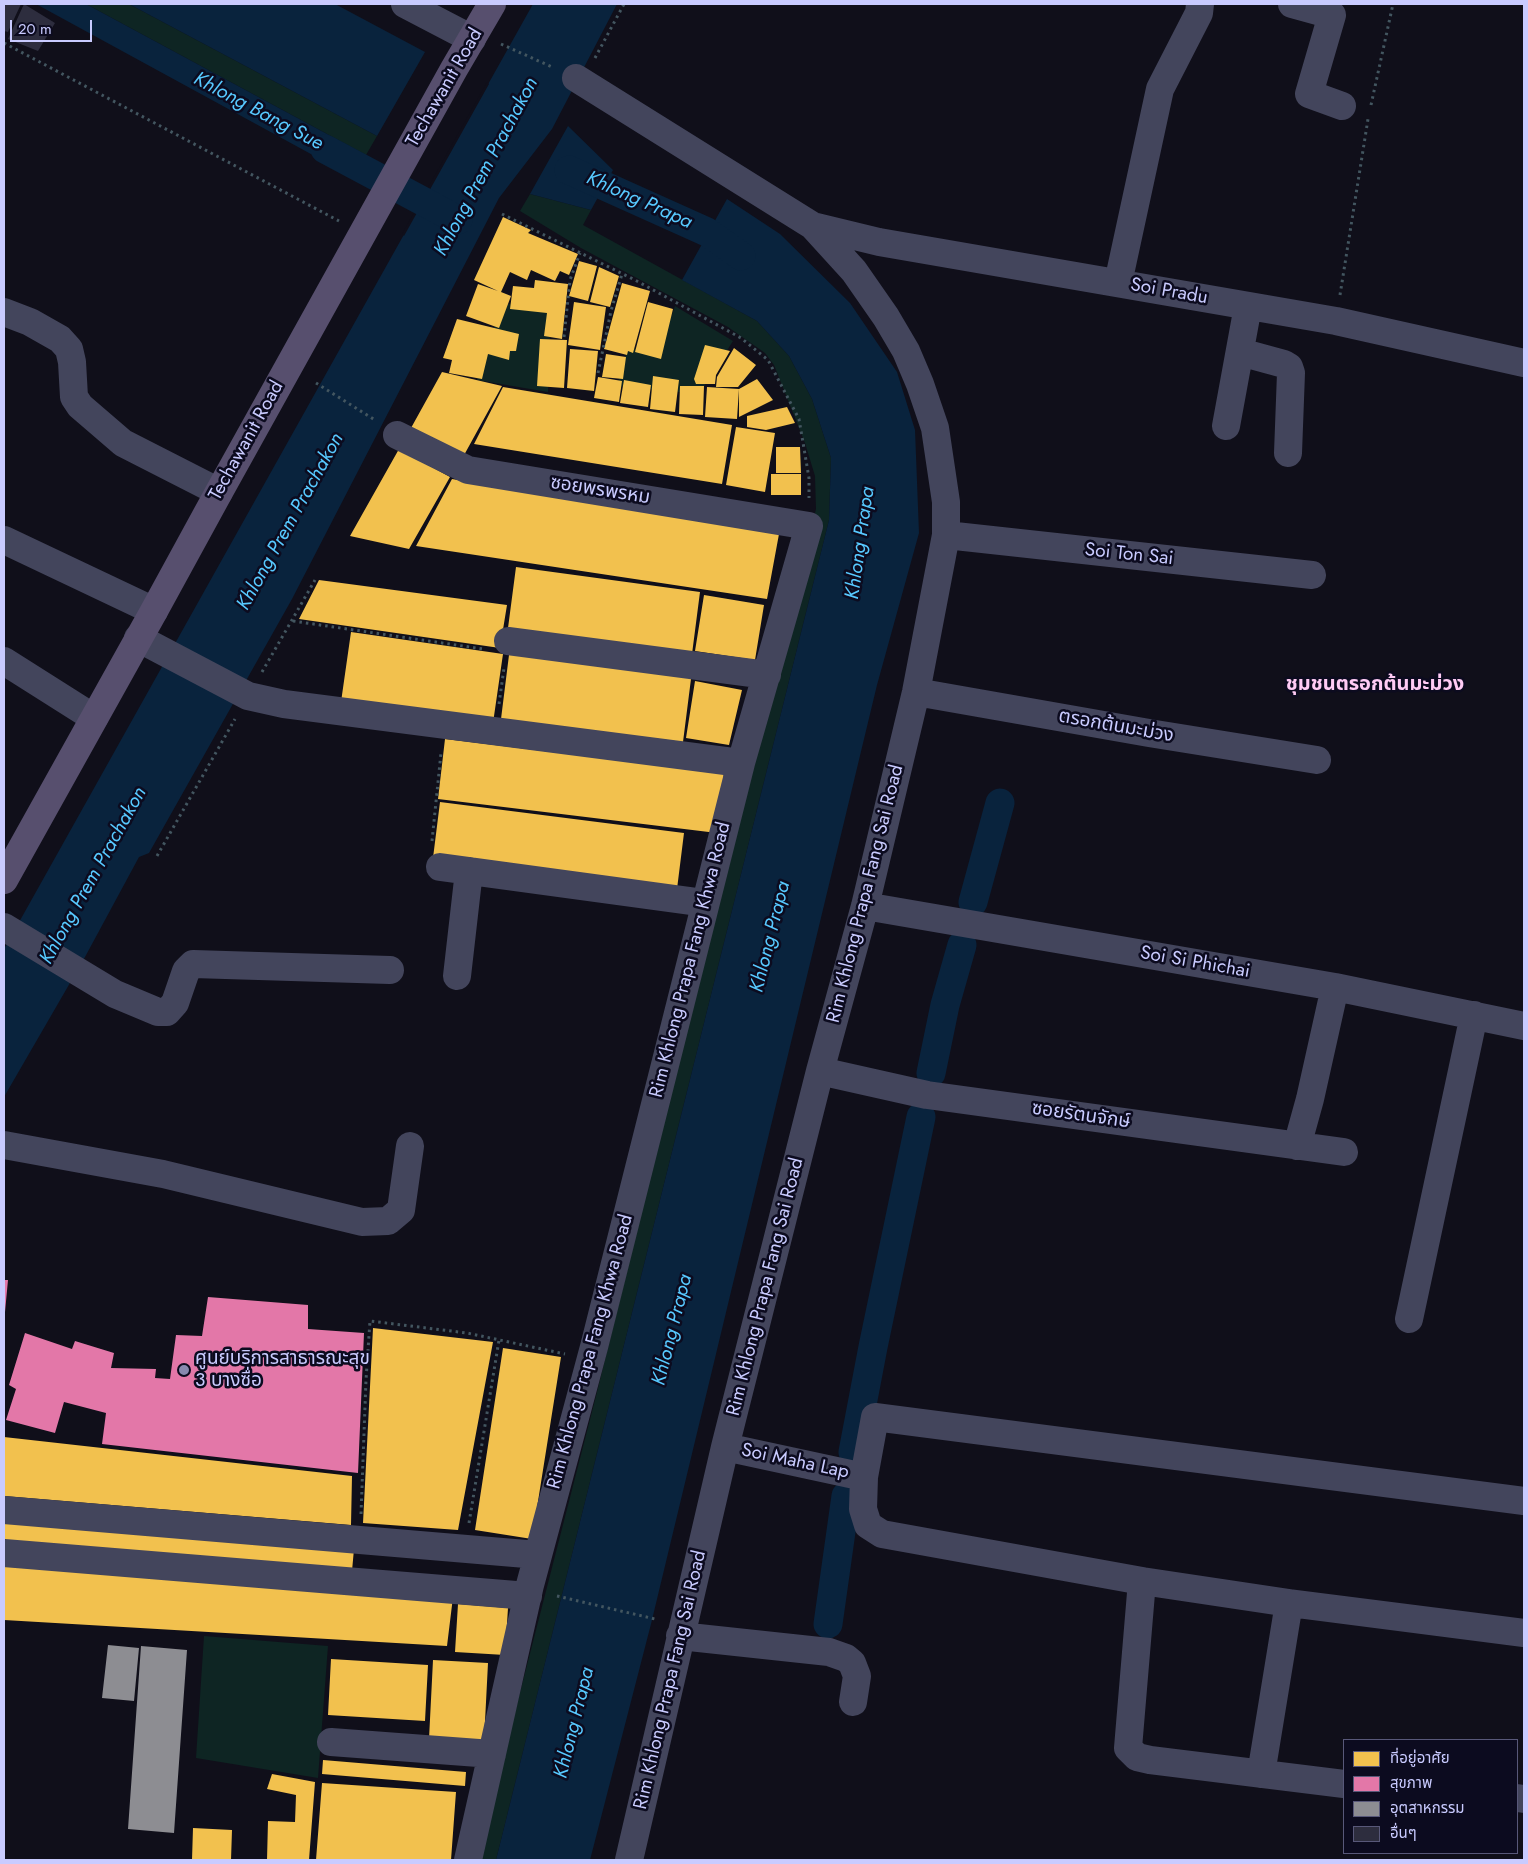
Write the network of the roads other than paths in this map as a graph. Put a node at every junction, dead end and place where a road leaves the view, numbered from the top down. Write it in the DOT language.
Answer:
graph roads {
  1 [pos="406,4"];
  2 [pos="492,4"];
  3 [pos="1200,4"];
  4 [pos="1292,4"];
  5 [pos="472,39"];
  6 [pos="579,80"];
  7 [pos="1342,106"];
  8 [pos="813,226"];
  9 [pos="1118,283"];
  10 [pos="1248,306"];
  11 [pos="4,312"];
  12 [pos="1240,352"];
  13 [pos="1524,363"];
  14 [pos="1226,426"];
  15 [pos="387,428"];
  16 [pos="1288,453"];
  17 [pos="218,492"];
  18 [pos="809,526"];
  19 [pos="946,535"];
  20 [pos="4,540"];
  21 [pos="1312,575"];
  22 [pos="154,611"];
  23 [pos="138,638"];
  24 [pos="507,646"];
  25 [pos="4,661"];
  26 [pos="767,674"];
  27 [pos="916,692"];
  28 [pos="94,718"];
  29 [pos="1317,760"];
  30 [pos="741,764"];
  31 [pos="436,856"];
  32 [pos="469,871"];
  33 [pos="4,877"];
  34 [pos="705,904"];
  35 [pos="865,906"];
  36 [pos="7,929"];
  37 [pos="390,970"];
  38 [pos="458,976"];
  39 [pos="1335,988"];
  40 [pos="1474,1015"];
  41 [pos="1524,1026"];
  42 [pos="820,1071"];
  43 [pos="4,1145"];
  44 [pos="410,1146"];
  45 [pos="1297,1146"];
  46 [pos="1344,1152"];
  47 [pos="1408,1319"];
  48 [pos="725,1447"];
  49 [pos="864,1477"];
  50 [pos="1524,1501"];
  51 [pos="4,1510"];
  52 [pos="4,1553"];
  53 [pos="538,1555"];
  54 [pos="1142,1581"];
  55 [pos="528,1596"];
  56 [pos="1289,1603"];
  57 [pos="1524,1633"];
  58 [pos="680,1636"];
  59 [pos="854,1702"];
  60 [pos="331,1742"];
  61 [pos="492,1754"];
  62 [pos="1261,1774"];
  63 [pos="1343,1784"];
  64 [pos="468,1860"];
  65 [pos="629,1860"];
  1 -- 5 [label="street"];
  2 -- 5 [label="main road, Techawanit Road"];
  3 -- 9 [label="street"];
  4 -- 7 [label="street"];
  5 -- 17 [label="main road, Techawanit Road"];
  6 -- 8 [label="street, Rim Khlong Prapa Fang Sai Road"];
  8 -- 9 [label="street, Soi Pradu"];
  8 -- 19 [label="street, Rim Khlong Prapa Fang Sai Road"];
  9 -- 10 [label="street, Soi Pradu"];
  10 -- 12 [label="street"];
  10 -- 13 [label="street, Soi Pradu"];
  11 -- 17 [label="street"];
  12 -- 14 [label="street"];
  12 -- 16 [label="street"];
  15 -- 18 [label="street, ซอยพรพรหม"];
  17 -- 22 [label="main road, Techawanit Road"];
  18 -- 26 [label="street, Rim Khlong Prapa Fang Khwa Road"];
  19 -- 21 [label="street, Soi Ton Sai"];
  19 -- 27 [label="street, Rim Khlong Prapa Fang Sai Road"];
  20 -- 22 [label="street"];
  22 -- 23 [label="main road, Techawanit Road"];
  23 -- 28 [label="main road, Techawanit Road"];
  23 -- 30 [label="street"];
  24 -- 26 [label="street"];
  25 -- 28 [label="street"];
  26 -- 30 [label="street, Rim Khlong Prapa Fang Khwa Road"];
  27 -- 29 [label="street, ตรอกต้นมะม่วง"];
  27 -- 35 [label="street, Rim Khlong Prapa Fang Sai Road"];
  28 -- 33 [label="main road, Techawanit Road"];
  30 -- 34 [label="street, Rim Khlong Prapa Fang Khwa Road"];
  31 -- 32 [label="street"];
  32 -- 34 [label="street"];
  32 -- 38 [label="street"];
  34 -- 53 [label="street, Rim Khlong Prapa Fang Khwa Road"];
  35 -- 39 [label="street, Soi Si Phichai"];
  35 -- 42 [label="street, Rim Khlong Prapa Fang Sai Road"];
  36 -- 37 [label="street"];
  39 -- 40 [label="street, Soi Si Phichai"];
  39 -- 45 [label="street"];
  40 -- 41 [label="street, Soi Si Phichai"];
  40 -- 47 [label="street"];
  42 -- 45 [label="street, ซอยรัตนจักษ์"];
  42 -- 48 [label="street, Rim Khlong Prapa Fang Sai Road"];
  43 -- 44 [label="street"];
  45 -- 46 [label="street, ซอยรัตนจักษ์"];
  48 -- 49 [label="street, Soi Maha Lap"];
  48 -- 58 [label="street, Rim Khlong Prapa Fang Sai Road"];
  49 -- 50 [label="street"];
  49 -- 54 [label="street"];
  51 -- 53 [label="street"];
  52 -- 55 [label="street"];
  53 -- 55 [label="street, Rim Khlong Prapa Fang Khwa Road"];
  54 -- 56 [label="street"];
  54 -- 62 [label="street"];
  55 -- 61 [label="street, Rim Khlong Prapa Fang Khwa Road"];
  56 -- 57 [label="street"];
  56 -- 62 [label="street"];
  58 -- 59 [label="street"];
  58 -- 65 [label="street, Rim Khlong Prapa Fang Sai Road"];
  60 -- 61 [label="street"];
  61 -- 64 [label="street, Rim Khlong Prapa Fang Khwa Road"];
  62 -- 63 [label="street"];
}
